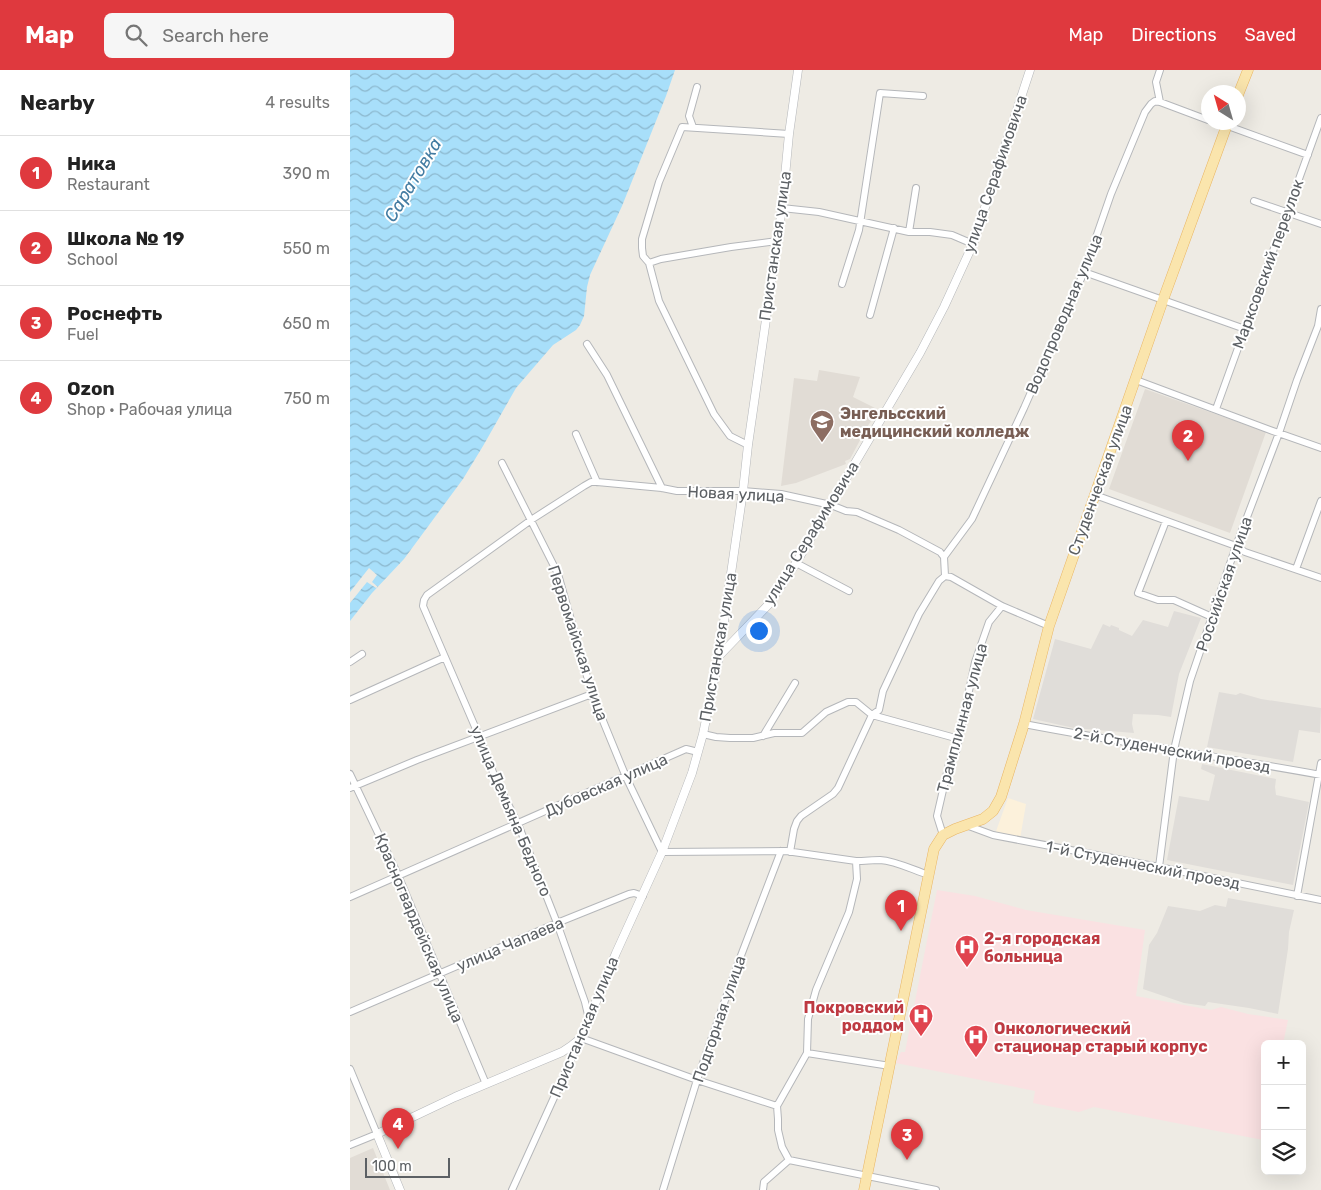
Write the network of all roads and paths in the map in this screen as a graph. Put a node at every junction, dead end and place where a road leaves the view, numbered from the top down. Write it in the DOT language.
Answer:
graph roads {
  1 [pos="798,70"];
  2 [pos="1030,70"];
  3 [pos="1160,70"];
  4 [pos="1248,70"];
  5 [pos="1242,85"];
  6 [pos="697,87"];
  7 [pos="923,96"];
  8 [pos="1160,102"];
  9 [pos="1201,117"];
  10 [pos="1321,118"];
  11 [pos="693,127"];
  12 [pos="1222,130"];
  13 [pos="1240,130"];
  14 [pos="789,134"];
  15 [pos="1308,155"];
  16 [pos="916,188"];
  17 [pos="1254,201"];
  18 [pos="782,208"];
  19 [pos="1287,212"];
  20 [pos="860,220"];
  21 [pos="1321,224"];
  22 [pos="894,228"];
  23 [pos="909,232"];
  24 [pos="777,241"];
  25 [pos="973,244"];
  26 [pos="649,263"];
  27 [pos="1084,272"];
  28 [pos="842,284"];
  29 [pos="1164,300"];
  30 [pos="1321,310"];
  31 [pos="870,315"];
  32 [pos="1245,330"];
  33 [pos="587,344"];
  34 [pos="1136,380"];
  35 [pos="1216,410"];
  36 [pos="1279,433"];
  37 [pos="576,434"];
  38 [pos="748,445"];
  39 [pos="1321,448"];
  40 [pos="502,463"];
  41 [pos="597,482"];
  42 [pos="662,488"];
  43 [pos="743,491"];
  44 [pos="1095,494"];
  45 [pos="1321,501"];
  46 [pos="831,505"];
  47 [pos="531,520"];
  48 [pos="1166,520"];
  49 [pos="1236,546"];
  50 [pos="944,558"];
  51 [pos="796,563"];
  52 [pos="1296,569"];
  53 [pos="945,576"];
  54 [pos="1321,578"];
  55 [pos="850,591"];
  56 [pos="423,606"];
  57 [pos="1002,606"];
  58 [pos="1212,617"];
  59 [pos="1049,626"];
  60 [pos="362,654"];
  61 [pos="719,656"];
  62 [pos="445,657"];
  63 [pos="350,662"];
  64 [pos="795,683"];
  65 [pos="592,694"];
  66 [pos="350,700"];
  67 [pos="872,715"];
  68 [pos="1024,724"];
  69 [pos="703,734"];
  70 [pos="479,736"];
  71 [pos="763,736"];
  72 [pos="959,739"];
  73 [pos="1174,750"];
  74 [pos="698,752"];
  75 [pos="1321,763"];
  76 [pos="350,774"];
  77 [pos="1320,775"];
  78 [pos="626,777"];
  79 [pos="353,787"];
  80 [pos="518,824"];
  81 [pos="966,825"];
  82 [pos="943,835"];
  83 [pos="781,851"];
  84 [pos="662,852"];
  85 [pos="790,852"];
  86 [pos="856,860"];
  87 [pos="1159,867"];
  88 [pos="398,875"];
  89 [pos="929,875"];
  90 [pos="643,896"];
  91 [pos="1297,896"];
  92 [pos="350,897"];
  93 [pos="1321,900"];
  94 [pos="557,923"];
  95 [pos="439,974"];
  96 [pos="350,1012"];
  97 [pos="589,1020"];
  98 [pos="581,1038"];
  99 [pos="807,1052"];
  100 [pos="890,1066"];
  101 [pos="350,1069"];
  102 [pos="697,1080"];
  103 [pos="486,1084"];
  104 [pos="777,1106"];
  105 [pos="377,1134"];
  106 [pos="350,1145"];
  107 [pos="789,1160"];
  108 [pos="867,1176"];
  109 [pos="400,1190"];
  110 [pos="512,1190"];
  111 [pos="663,1190"];
  112 [pos="762,1190"];
  113 [pos="864,1190"];
  114 [pos="936,1190"];
  1 -- 14 [label="street, Пристанская улица"];
  2 -- 25 [label="street, улица Серафимовича"];
  3 -- 8 [label="street"];
  4 -- 5 [label="main road"];
  6 -- 11 [label="street"];
  7 -- 20 [label="street"];
  8 -- 9 [label="street"];
  8 -- 27 [label="street, Водопроводная улица"];
  10 -- 15 [label="street, Марксовский переулок"];
  11 -- 14 [label="street"];
  11 -- 26 [label="street"];
  12 -- 29 [label="main road, Студенческая улица"];
  13 -- 15 [label="street"];
  14 -- 18 [label="street, Пристанская улица"];
  15 -- 19 [label="street, Марксовский переулок"];
  16 -- 23 [label="street"];
  17 -- 19 [label="street"];
  18 -- 20 [label="street"];
  18 -- 24 [label="street, Пристанская улица"];
  19 -- 21 [label="street"];
  19 -- 32 [label="street, Марксовский переулок"];
  20 -- 22 [label="street"];
  20 -- 28 [label="street"];
  22 -- 23 [label="street"];
  22 -- 31 [label="street"];
  23 -- 25 [label="street"];
  24 -- 26 [label="street"];
  24 -- 38 [label="street, Пристанская улица"];
  25 -- 46 [label="street, улица Серафимовича"];
  26 -- 38 [label="street"];
  27 -- 29 [label="street"];
  27 -- 50 [label="street, Водопроводная улица"];
  29 -- 32 [label="street"];
  29 -- 34 [label="main road, Студенческая улица"];
  30 -- 36 [label="street, Российская улица"];
  32 -- 35 [label="street, Марксовский переулок"];
  33 -- 42 [label="street"];
  34 -- 35 [label="street"];
  34 -- 44 [label="main road, Студенческая улица"];
  35 -- 36 [label="street"];
  36 -- 39 [label="street"];
  36 -- 49 [label="street, Российская улица"];
  37 -- 41 [label="street"];
  38 -- 43 [label="street, Пристанская улица"];
  40 -- 47 [label="street, Первомайская улица"];
  41 -- 42 [label="street, Новая улица"];
  41 -- 47 [label="street, Новая улица"];
  42 -- 43 [label="street, Новая улица"];
  43 -- 46 [label="street, Новая улица"];
  43 -- 61 [label="street, Пристанская улица"];
  44 -- 48 [label="street"];
  44 -- 59 [label="main road, Студенческая улица"];
  45 -- 52 [label="street"];
  46 -- 50 [label="street, Новая улица"];
  46 -- 51 [label="street, улица Серафимовича"];
  47 -- 56 [label="street, Новая улица"];
  47 -- 65 [label="street, Первомайская улица"];
  48 -- 49 [label="street"];
  48 -- 58 [label="street"];
  49 -- 52 [label="street"];
  49 -- 58 [label="street, Российская улица"];
  50 -- 53 [label="street"];
  51 -- 55 [label="street"];
  51 -- 61 [label="street, улица Серафимовича"];
  52 -- 54 [label="street"];
  53 -- 57 [label="street"];
  53 -- 67 [label="street"];
  56 -- 62 [label="street, улица Демьяна Бедного"];
  57 -- 59 [label="street"];
  57 -- 72 [label="street, Трамплинная улица"];
  58 -- 73 [label="street, Российская улица"];
  59 -- 68 [label="main road, Студенческая улица"];
  60 -- 63 [label="street"];
  61 -- 69 [label="street, Пристанская улица"];
  62 -- 66 [label="street"];
  62 -- 70 [label="street, улица Демьяна Бедного"];
  64 -- 71 [label="street"];
  65 -- 70 [label="street"];
  65 -- 78 [label="street, Первомайская улица"];
  67 -- 71 [label="street"];
  67 -- 72 [label="street"];
  67 -- 85 [label="street"];
  68 -- 73 [label="street, 2-й Студенческий проезд"];
  68 -- 81 [label="main road, Студенческая улица"];
  69 -- 71 [label="street"];
  69 -- 74 [label="street, Пристанская улица"];
  70 -- 79 [label="street"];
  70 -- 80 [label="street, улица Демьяна Бедного"];
  72 -- 82 [label="street, Трамплинная улица"];
  73 -- 77 [label="street, 2-й Студенческий проезд"];
  73 -- 87 [label="street, Российская улица"];
  74 -- 78 [label="street, Дубовская улица"];
  74 -- 84 [label="street, Пристанская улица"];
  75 -- 77 [label="street"];
  76 -- 79 [label="street, Красногвардейская улица"];
  77 -- 91 [label="street"];
  78 -- 80 [label="street, Дубовская улица"];
  78 -- 84 [label="street, Первомайская улица"];
  79 -- 88 [label="street, Красногвардейская улица"];
  80 -- 88 [label="street, Дубовская улица"];
  80 -- 94 [label="street, улица Демьяна Бедного"];
  81 -- 82 [label="main road, Студенческая улица"];
  81 -- 87 [label="street, 1-й Студенческий проезд"];
  82 -- 89 [label="main road"];
  83 -- 84 [label="street"];
  83 -- 85 [label="street"];
  83 -- 102 [label="street, Подгорная улица"];
  84 -- 90 [label="street, Пристанская улица"];
  85 -- 86 [label="street"];
  86 -- 89 [label="street"];
  86 -- 99 [label="street"];
  87 -- 91 [label="street, 1-й Студенческий проезд"];
  88 -- 92 [label="street, Дубовская улица"];
  88 -- 95 [label="street, Красногвардейская улица"];
  89 -- 100 [label="main road"];
  90 -- 94 [label="street, улица Чапаева"];
  90 -- 97 [label="street, Пристанская улица"];
  91 -- 93 [label="street, 1-й Студенческий проезд"];
  94 -- 95 [label="street, улица Чапаева"];
  94 -- 97 [label="street, улица Демьяна Бедного"];
  95 -- 96 [label="street, улица Чапаева"];
  95 -- 103 [label="street, Красногвардейская улица"];
  97 -- 98 [label="street, Пристанская улица"];
  98 -- 102 [label="street"];
  98 -- 103 [label="street"];
  98 -- 110 [label="street, Пристанская улица"];
  99 -- 100 [label="street"];
  99 -- 104 [label="street"];
  100 -- 108 [label="main road"];
  101 -- 105 [label="street"];
  102 -- 104 [label="street"];
  102 -- 111 [label="street, Подгорная улица"];
  103 -- 105 [label="street"];
  104 -- 107 [label="street"];
  105 -- 106 [label="street"];
  105 -- 109 [label="street"];
  107 -- 108 [label="street"];
  107 -- 112 [label="street"];
  108 -- 113 [label="main road"];
  108 -- 114 [label="street"];
}
